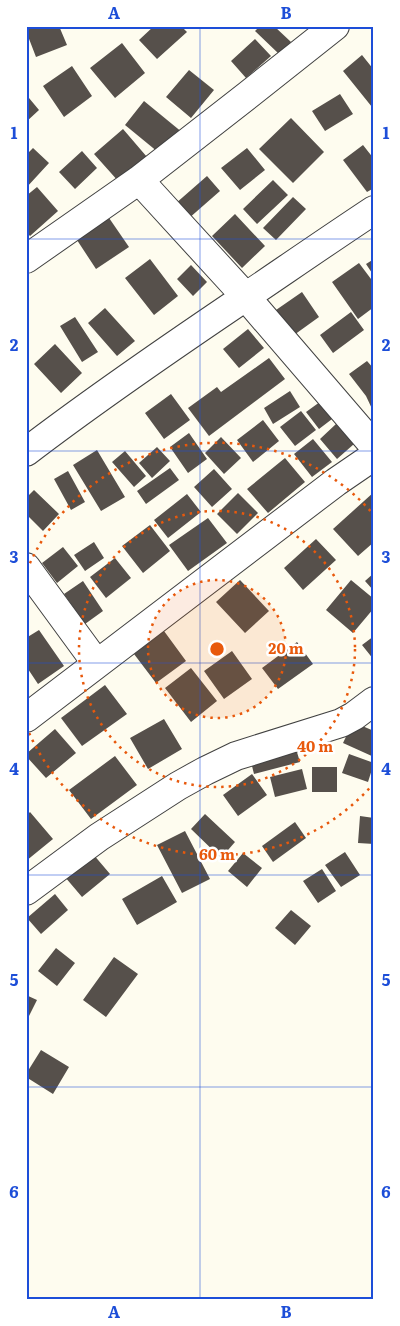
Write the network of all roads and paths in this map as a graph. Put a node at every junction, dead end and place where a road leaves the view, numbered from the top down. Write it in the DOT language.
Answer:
graph roads {
  1 [pos="336,26"];
  2 [pos="139,180"];
  3 [pos="374,210"];
  4 [pos="26,259"];
  5 [pos="246,296"];
  6 [pos="374,446"];
  7 [pos="26,452"];
  8 [pos="374,456"];
  9 [pos="26,567"];
  10 [pos="97,664"];
  11 [pos="374,701"];
  12 [pos="26,718"];
  13 [pos="26,891"];
  1 -- 2 [label="street"];
  2 -- 4 [label="street"];
  2 -- 5 [label="street"];
  3 -- 5 [label="street"];
  5 -- 6 [label="street"];
  5 -- 7 [label="street"];
  8 -- 10 [label="street"];
  9 -- 10 [label="street"];
  10 -- 12 [label="street"];
  11 -- 13 [label="street"];
}
